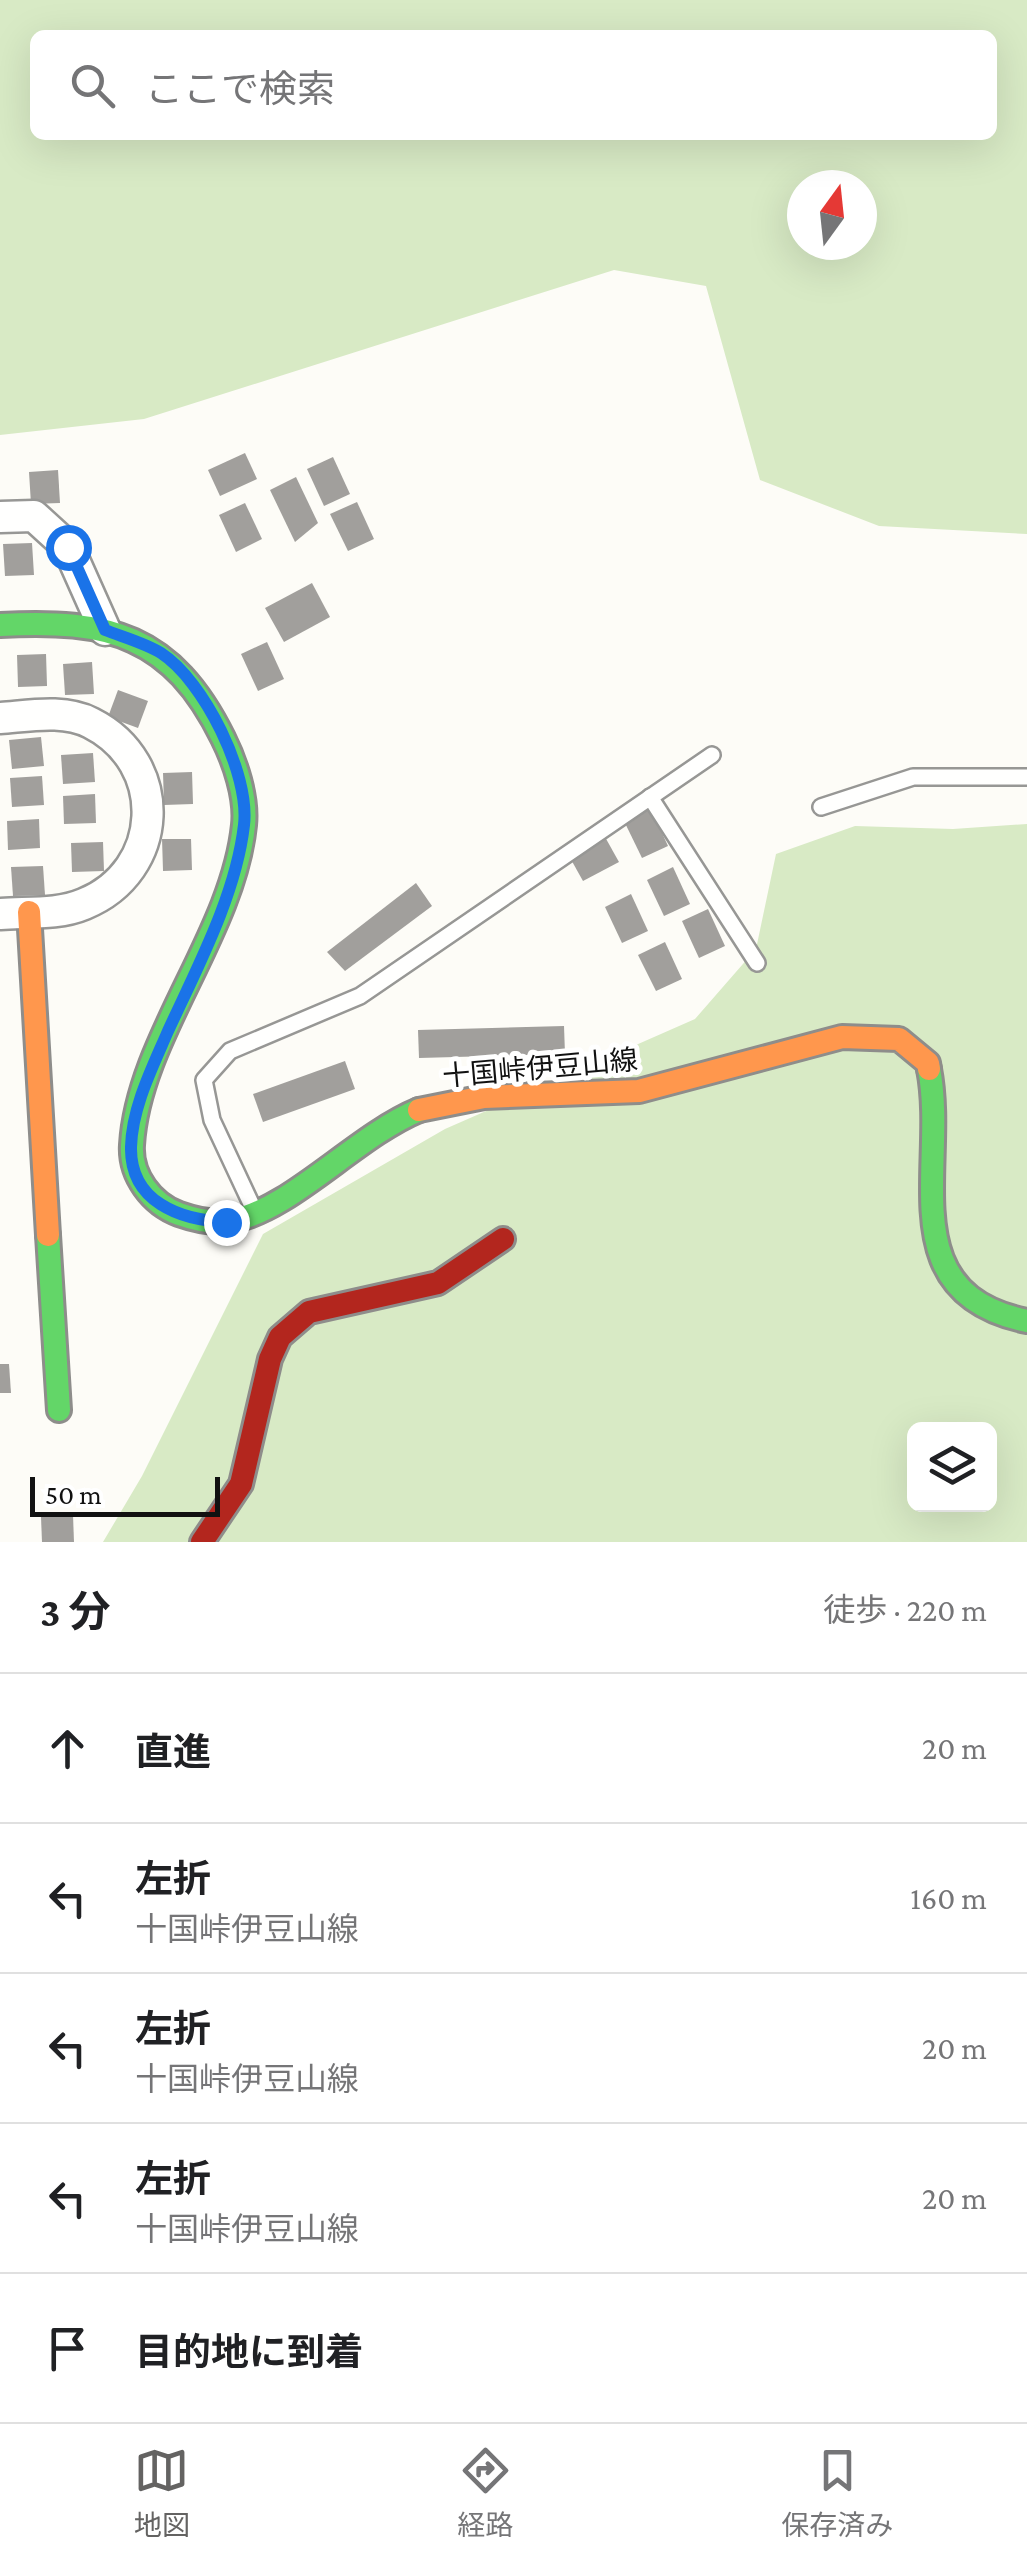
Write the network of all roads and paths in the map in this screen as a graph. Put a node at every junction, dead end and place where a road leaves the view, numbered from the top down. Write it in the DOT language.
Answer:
graph roads {
  1 [pos="0,517"];
  2 [pos="0,624"];
  3 [pos="105,630"];
  4 [pos="0,718"];
  5 [pos="712,755"];
  6 [pos="1027,777"];
  7 [pos="650,798"];
  8 [pos="821,807"];
  9 [pos="14,913"];
  10 [pos="757,963"];
  11 [pos="257,1216"];
  12 [pos="503,1239"];
  13 [pos="1027,1321"];
  14 [pos="59,1410"];
  15 [pos="202,1542"];
  1 -- 3 [label="street"];
  2 -- 3 [label="main road, 十国峠伊豆山線"];
  3 -- 11 [label="main road, 十国峠伊豆山線"];
  4 -- 9 [label="street"];
  5 -- 7 [label="lane"];
  6 -- 8 [label="lane"];
  7 -- 10 [label="lane"];
  7 -- 11 [label="lane"];
  9 -- 14 [label="main road"];
  11 -- 13 [label="main road, 十国峠伊豆山線"];
  12 -- 15 [label="main road"];
}
